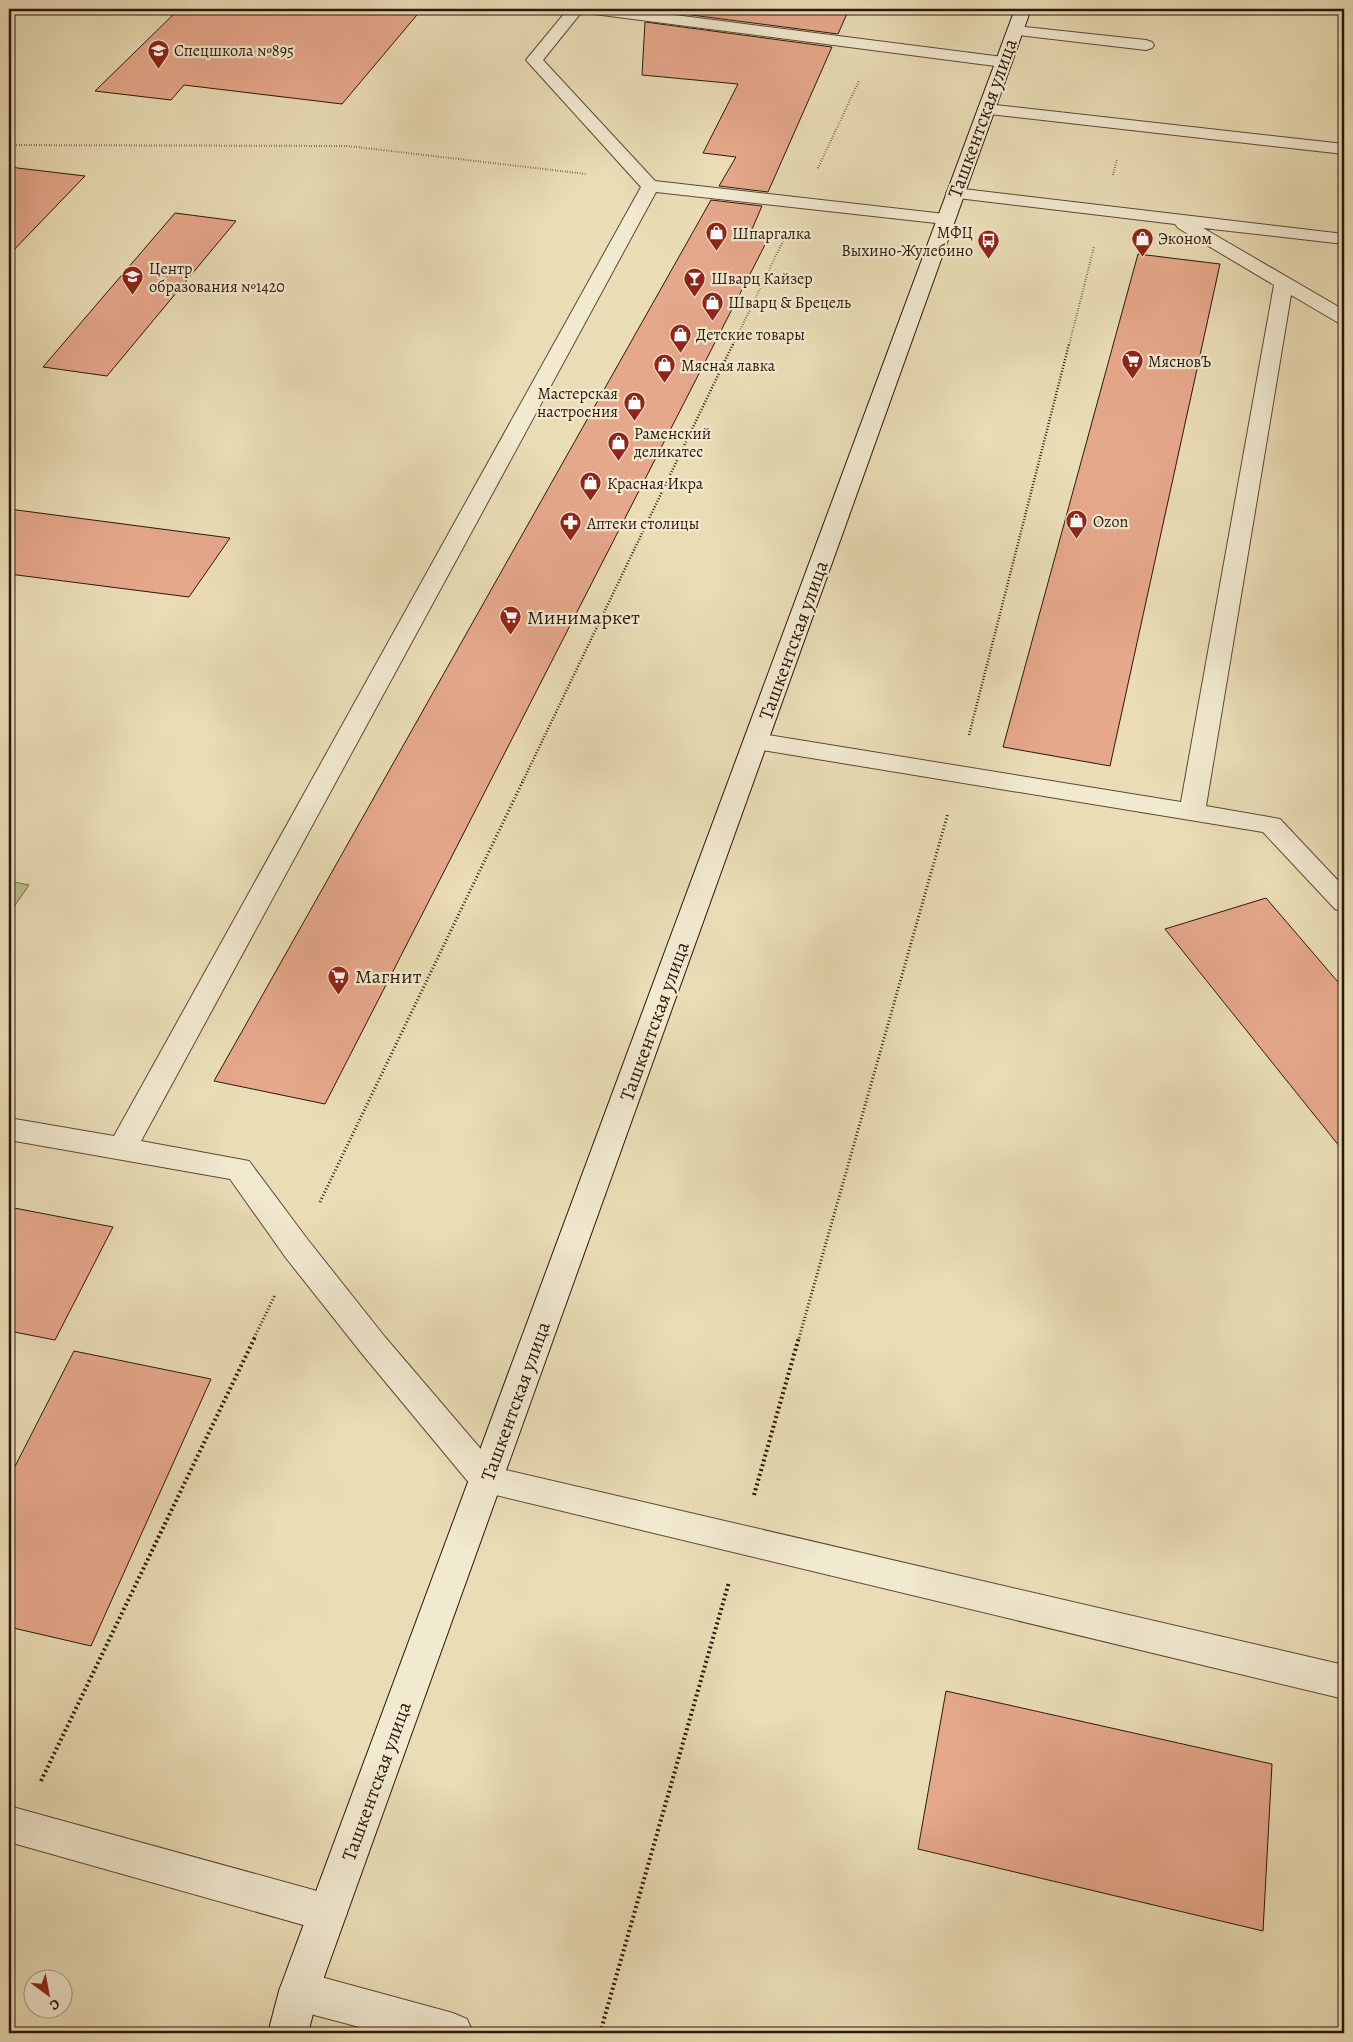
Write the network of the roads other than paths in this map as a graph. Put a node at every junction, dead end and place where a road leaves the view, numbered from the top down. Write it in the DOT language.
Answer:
graph roads {
  1 [pos="576,9"];
  2 [pos="594,9"];
  3 [pos="1019,20"];
  4 [pos="1146,44"];
  5 [pos="1003,62"];
  6 [pos="986,109"];
  7 [pos="1344,149"];
  8 [pos="650,186"];
  9 [pos="955,193"];
  10 [pos="945,219"];
  11 [pos="1175,219"];
  12 [pos="1344,239"];
  13 [pos="1284,282"];
  14 [pos="1344,318"];
  15 [pos="756,741"];
  16 [pos="1192,812"];
  17 [pos="1344,904"];
  18 [pos="9,1129"];
  19 [pos="122,1148"];
  20 [pos="487,1480"];
  21 [pos="1344,1682"];
  22 [pos="14,1825"];
  23 [pos="328,1913"];
  24 [pos="299,1991"];
  25 [pos="288,2033"];
  26 [pos="452,2033"];
  1 -- 8 [label="main road"];
  2 -- 5 [label="main road"];
  3 -- 4 [label="main road"];
  3 -- 5 [label="main road, Ташкентская улица"];
  5 -- 6 [label="main road, Ташкентская улица"];
  6 -- 7 [label="main road"];
  6 -- 9 [label="main road, Ташкентская улица"];
  8 -- 10 [label="main road"];
  8 -- 19 [label="main road"];
  9 -- 10 [label="main road, Ташкентская улица"];
  9 -- 11 [label="main road"];
  10 -- 15 [label="main road, Ташкентская улица"];
  11 -- 12 [label="main road"];
  11 -- 13 [label="main road"];
  13 -- 14 [label="main road"];
  13 -- 16 [label="main road"];
  15 -- 16 [label="main road"];
  15 -- 20 [label="main road, Ташкентская улица"];
  16 -- 17 [label="main road"];
  18 -- 19 [label="main road"];
  19 -- 20 [label="main road"];
  20 -- 21 [label="main road"];
  20 -- 23 [label="main road, Ташкентская улица"];
  22 -- 23 [label="main road"];
  23 -- 24 [label="main road, Ташкентская улица"];
  24 -- 25 [label="main road, Ташкентская улица"];
  24 -- 26 [label="main road"];
}
